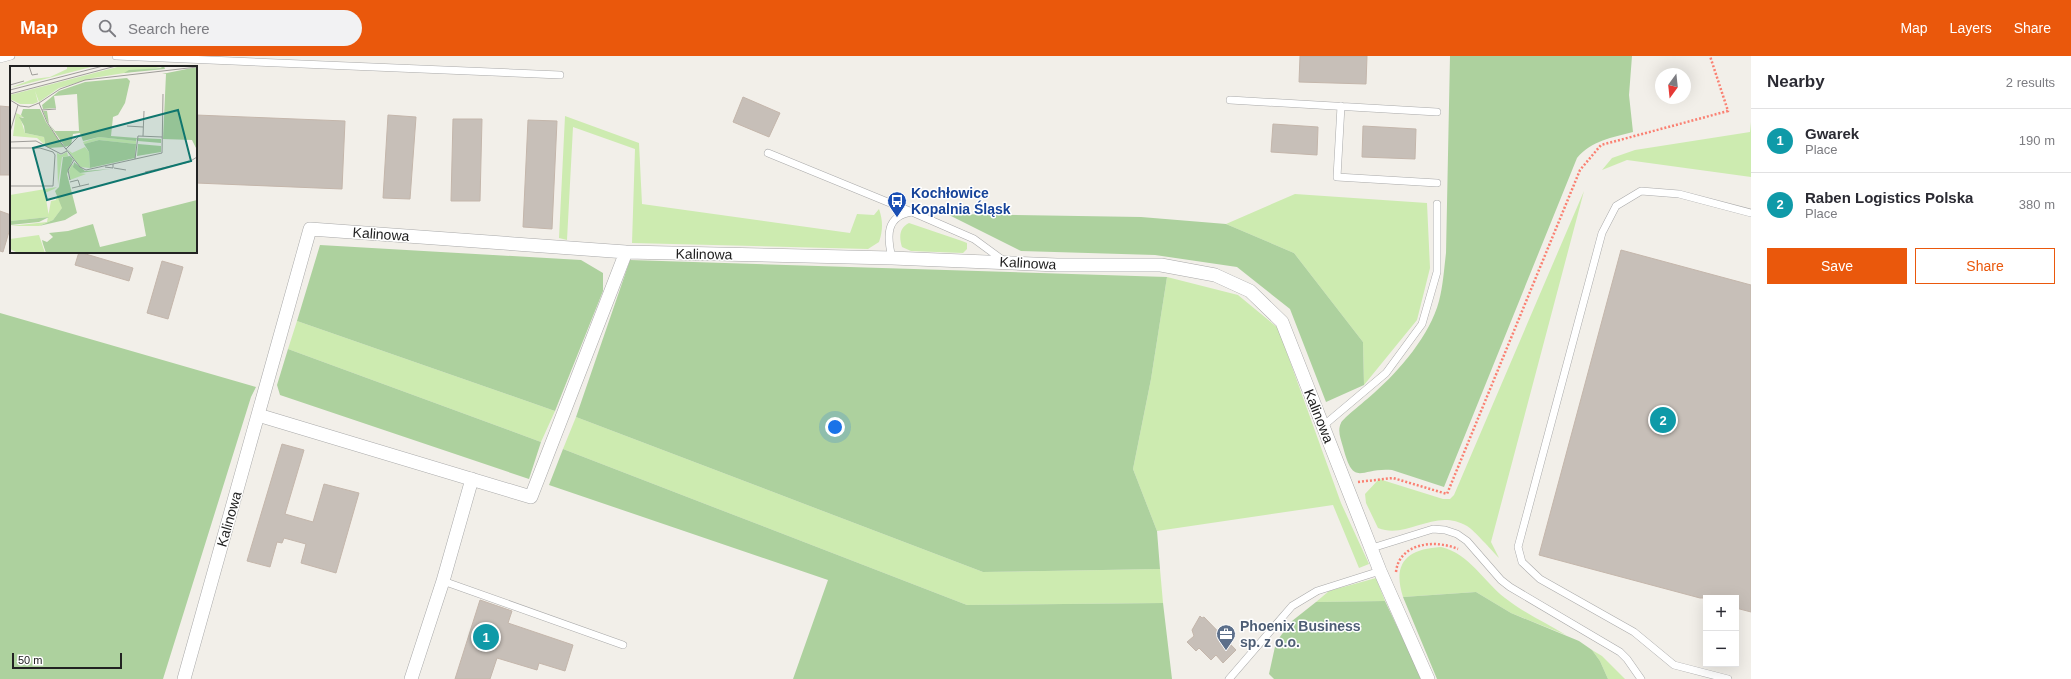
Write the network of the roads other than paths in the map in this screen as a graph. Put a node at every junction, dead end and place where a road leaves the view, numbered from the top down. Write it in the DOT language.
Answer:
graph roads {
  1 [pos="11,56"];
  2 [pos="116,56"];
  3 [pos="0,59"];
  4 [pos="560,75"];
  5 [pos="1230,100"];
  6 [pos="1341,106"];
  7 [pos="1437,112"];
  8 [pos="768,153"];
  9 [pos="1437,182"];
  10 [pos="1437,204"];
  11 [pos="912,212"];
  12 [pos="1751,213"];
  13 [pos="626,252"];
  14 [pos="892,258"];
  15 [pos="1005,262"];
  16 [pos="258,415"];
  17 [pos="1323,426"];
  18 [pos="472,479"];
  19 [pos="1372,548"];
  20 [pos="1380,571"];
  21 [pos="443,582"];
  22 [pos="623,645"];
  23 [pos="184,679"];
  24 [pos="411,679"];
  25 [pos="1229,679"];
  26 [pos="1428,679"];
  27 [pos="1641,679"];
  28 [pos="1728,679"];
  1 -- 3 [label="lane"];
  2 -- 4 [label="lane"];
  5 -- 6 [label="lane"];
  6 -- 7 [label="lane"];
  6 -- 9 [label="lane"];
  8 -- 11 [label="lane"];
  10 -- 17 [label="lane"];
  11 -- 14 [label="lane"];
  11 -- 15 [label="lane"];
  12 -- 28 [label="lane"];
  13 -- 14 [label="street, Kalinowa"];
  13 -- 16 [label="street, Kalinowa"];
  13 -- 18 [label="street"];
  14 -- 15 [label="street, Kalinowa"];
  15 -- 17 [label="street, Kalinowa"];
  16 -- 18 [label="street"];
  16 -- 23 [label="street, Kalinowa"];
  17 -- 19 [label="street, Kalinowa"];
  18 -- 21 [label="street"];
  19 -- 20 [label="street, Kalinowa"];
  19 -- 27 [label="lane"];
  20 -- 25 [label="lane"];
  20 -- 26 [label="street, Kalinowa"];
  21 -- 22 [label="lane"];
  21 -- 24 [label="street"];
}
